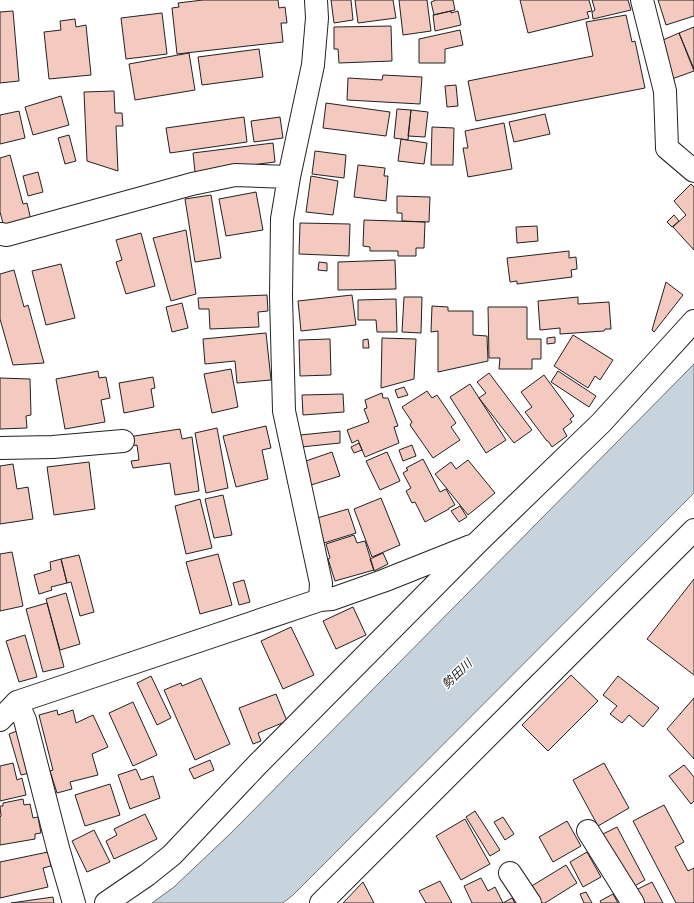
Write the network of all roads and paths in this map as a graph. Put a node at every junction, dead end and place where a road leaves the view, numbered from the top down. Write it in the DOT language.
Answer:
graph roads {
  1 [pos="316,0"];
  2 [pos="642,0"];
  3 [pos="694,171"];
  4 [pos="289,177"];
  5 [pos="0,234"];
  6 [pos="694,320"];
  7 [pos="123,441"];
  8 [pos="0,448"];
  9 [pos="694,530"];
  10 [pos="478,542"];
  11 [pos="320,600"];
  12 [pos="16,702"];
  13 [pos="0,720"];
  14 [pos="588,832"];
  15 [pos="510,873"];
  16 [pos="74,903"];
  17 [pos="106,903"];
  18 [pos="321,903"];
  19 [pos="530,903"];
  20 [pos="632,903"];
  1 -- 4 [label="street"];
  2 -- 3 [label="street"];
  4 -- 5 [label="street"];
  4 -- 11 [label="street"];
  6 -- 10 [label="street"];
  7 -- 8 [label="street"];
  9 -- 18 [label="street"];
  10 -- 11 [label="street"];
  10 -- 17 [label="street"];
  11 -- 12 [label="street"];
  12 -- 13 [label="street"];
  12 -- 16 [label="street"];
  14 -- 20 [label="street"];
  15 -- 19 [label="street"];
}
